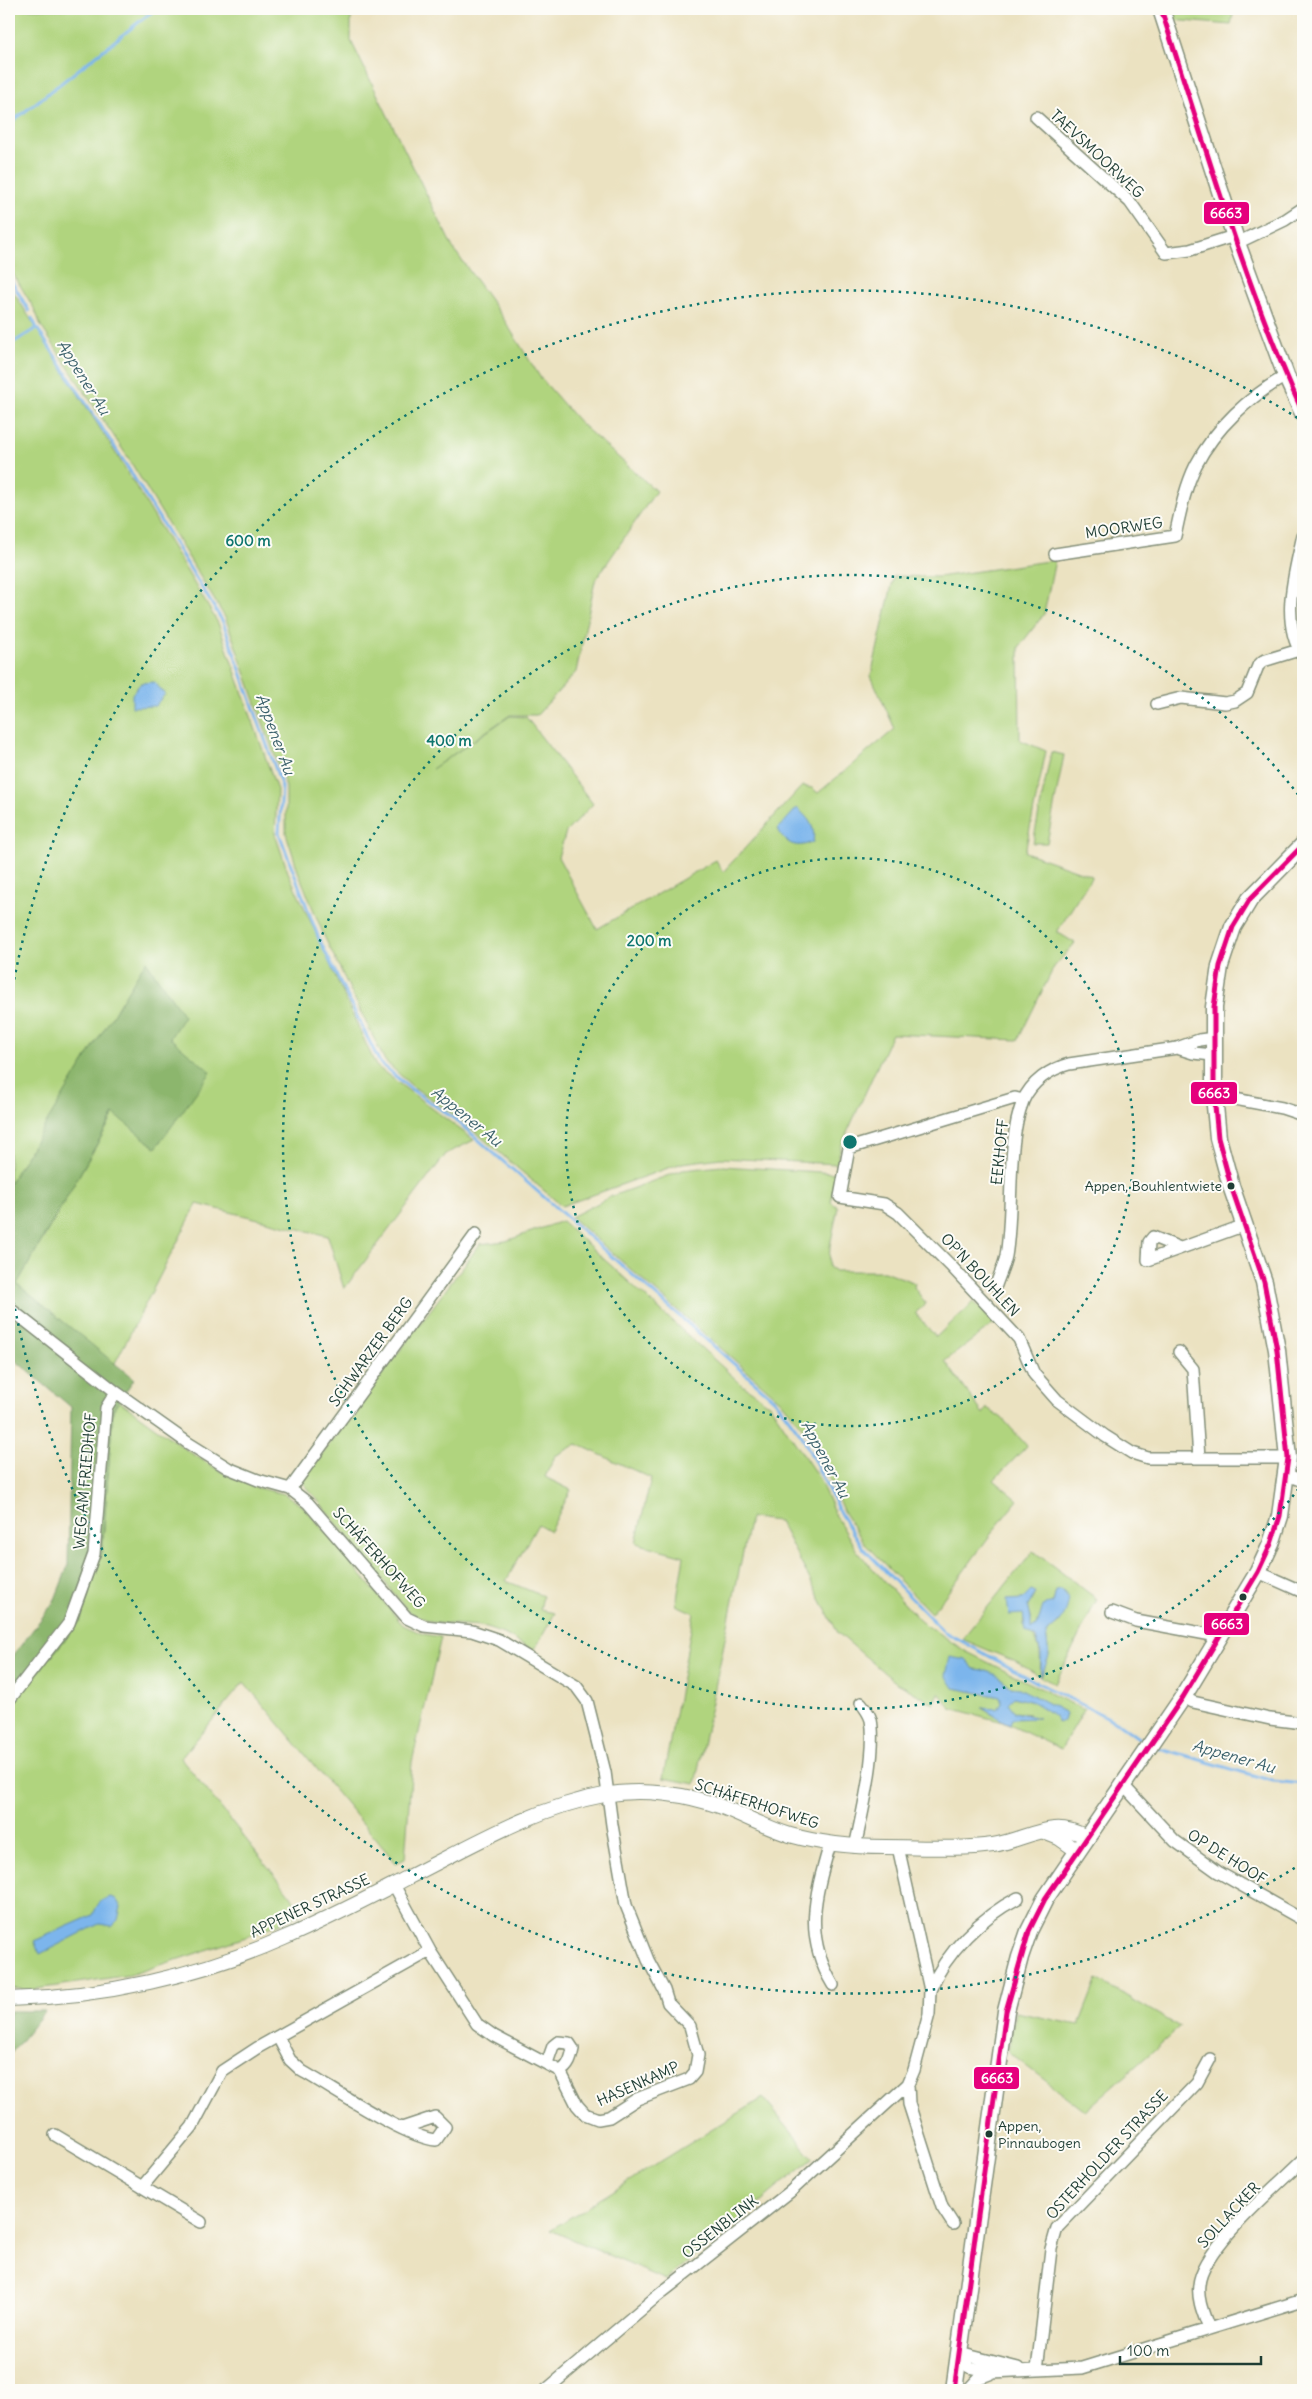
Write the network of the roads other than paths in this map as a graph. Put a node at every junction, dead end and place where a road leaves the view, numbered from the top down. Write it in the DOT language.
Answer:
graph roads {
  1 [pos="1161,9"];
  2 [pos="1036,117"];
  3 [pos="1303,208"];
  4 [pos="1235,239"];
  5 [pos="1286,376"];
  6 [pos="1303,413"];
  7 [pos="1303,535"];
  8 [pos="1055,554"];
  9 [pos="1301,653"];
  10 [pos="1157,704"];
  11 [pos="1303,845"];
  12 [pos="1214,1038"];
  13 [pos="1176,1048"];
  14 [pos="1213,1055"];
  15 [pos="1214,1095"];
  16 [pos="1023,1100"];
  17 [pos="1303,1115"];
  18 [pos="1245,1224"];
  19 [pos="476,1234"];
  20 [pos="1180,1248"];
  21 [pos="996,1285"];
  22 [pos="9,1308"];
  23 [pos="1179,1352"];
  24 [pos="116,1392"];
  25 [pos="1199,1458"];
  26 [pos="1288,1458"];
  27 [pos="1287,1475"];
  28 [pos="1303,1481"];
  29 [pos="290,1489"];
  30 [pos="1258,1572"];
  31 [pos="1303,1592"];
  32 [pos="1112,1612"];
  33 [pos="1218,1639"];
  34 [pos="1183,1697"];
  35 [pos="9,1700"];
  36 [pos="861,1703"];
  37 [pos="1303,1723"];
  38 [pos="1123,1785"];
  39 [pos="609,1794"];
  40 [pos="830,1844"];
  41 [pos="1081,1844"];
  42 [pos="855,1847"];
  43 [pos="898,1847"];
  44 [pos="394,1885"];
  45 [pos="1018,1898"];
  46 [pos="1303,1920"];
  47 [pos="430,1951"];
  48 [pos="833,1985"];
  49 [pos="930,1990"];
  50 [pos="9,1999"];
  51 [pos="273,2040"];
  52 [pos="1210,2059"];
  53 [pos="547,2063"];
  54 [pos="560,2071"];
  55 [pos="908,2084"];
  56 [pos="402,2128"];
  57 [pos="54,2134"];
  58 [pos="1303,2160"];
  59 [pos="142,2187"];
  60 [pos="201,2222"];
  61 [pos="953,2224"];
  62 [pos="1303,2300"];
  63 [pos="1209,2329"];
  64 [pos="959,2353"];
  65 [pos="1024,2369"];
  66 [pos="1037,2370"];
  67 [pos="992,2372"];
  68 [pos="546,2390"];
  69 [pos="954,2390"];
  70 [pos="968,2390"];
  1 -- 4 [label="main road"];
  2 -- 4 [label="street, TAEVSMOORWEG"];
  3 -- 4 [label="street"];
  4 -- 5 [label="main road"];
  5 -- 6 [label="main road"];
  5 -- 8 [label="street, MOORWEG"];
  7 -- 9 [label="street"];
  9 -- 10 [label="street"];
  11 -- 12 [label="main road"];
  12 -- 13 [label="street, EEKHOFF"];
  12 -- 14 [label="main road"];
  13 -- 14 [label="street, EEKHOFF"];
  13 -- 16 [label="street, EEKHOFF"];
  14 -- 15 [label="main road"];
  15 -- 17 [label="street"];
  15 -- 18 [label="main road"];
  16 -- 21 [label="street, EEKHOFF"];
  16 -- 25 [label="street, OP'N BOUHLEN"];
  18 -- 20 [label="street"];
  18 -- 26 [label="main road"];
  19 -- 29 [label="street, SCHWARZER BERG"];
  22 -- 24 [label="street, SCHÄFERHOFWEG"];
  23 -- 25 [label="street"];
  24 -- 29 [label="street, SCHÄFERHOFWEG"];
  24 -- 35 [label="street, WEG AM FRIEDHOF"];
  25 -- 26 [label="street, OP'N BOUHLEN"];
  26 -- 27 [label="main road"];
  27 -- 28 [label="street"];
  27 -- 30 [label="main road"];
  29 -- 39 [label="street, SCHÄFERHOFWEG"];
  30 -- 31 [label="street"];
  30 -- 33 [label="main road"];
  32 -- 33 [label="street"];
  33 -- 34 [label="main road"];
  34 -- 37 [label="street"];
  34 -- 38 [label="main road"];
  36 -- 42 [label="street"];
  38 -- 41 [label="main road"];
  38 -- 46 [label="street, OP DE HOOF"];
  39 -- 40 [label="street, SCHÄFERHOFWEG"];
  39 -- 44 [label="street, APPENER STRASSE"];
  39 -- 54 [label="street, HASENKAMP"];
  40 -- 42 [label="street, SCHÄFERHOFWEG"];
  40 -- 48 [label="street"];
  41 -- 43 [label="street, SCHÄFERHOFWEG"];
  41 -- 64 [label="main road"];
  42 -- 43 [label="street, SCHÄFERHOFWEG"];
  43 -- 49 [label="street, OSSENBLINK"];
  44 -- 47 [label="street"];
  44 -- 50 [label="street, APPENER STRASSE"];
  45 -- 49 [label="street"];
  47 -- 51 [label="street"];
  47 -- 53 [label="street"];
  49 -- 55 [label="street, OSSENBLINK"];
  51 -- 56 [label="street"];
  51 -- 59 [label="street"];
  52 -- 66 [label="street, OSTERHOLDER STRASSE"];
  53 -- 54 [label="street"];
  53 -- 54 [label="street"];
  55 -- 61 [label="street, OSSENBLINK"];
  55 -- 68 [label="street, OSSENBLINK"];
  57 -- 59 [label="street"];
  58 -- 63 [label="street, SOLLACKER"];
  59 -- 60 [label="street"];
  62 -- 63 [label="street"];
  63 -- 66 [label="street"];
  64 -- 65 [label="street"];
  64 -- 67 [label="street"];
  64 -- 69 [label="main road"];
  65 -- 66 [label="street"];
  65 -- 67 [label="street"];
  67 -- 70 [label="street"];
}
